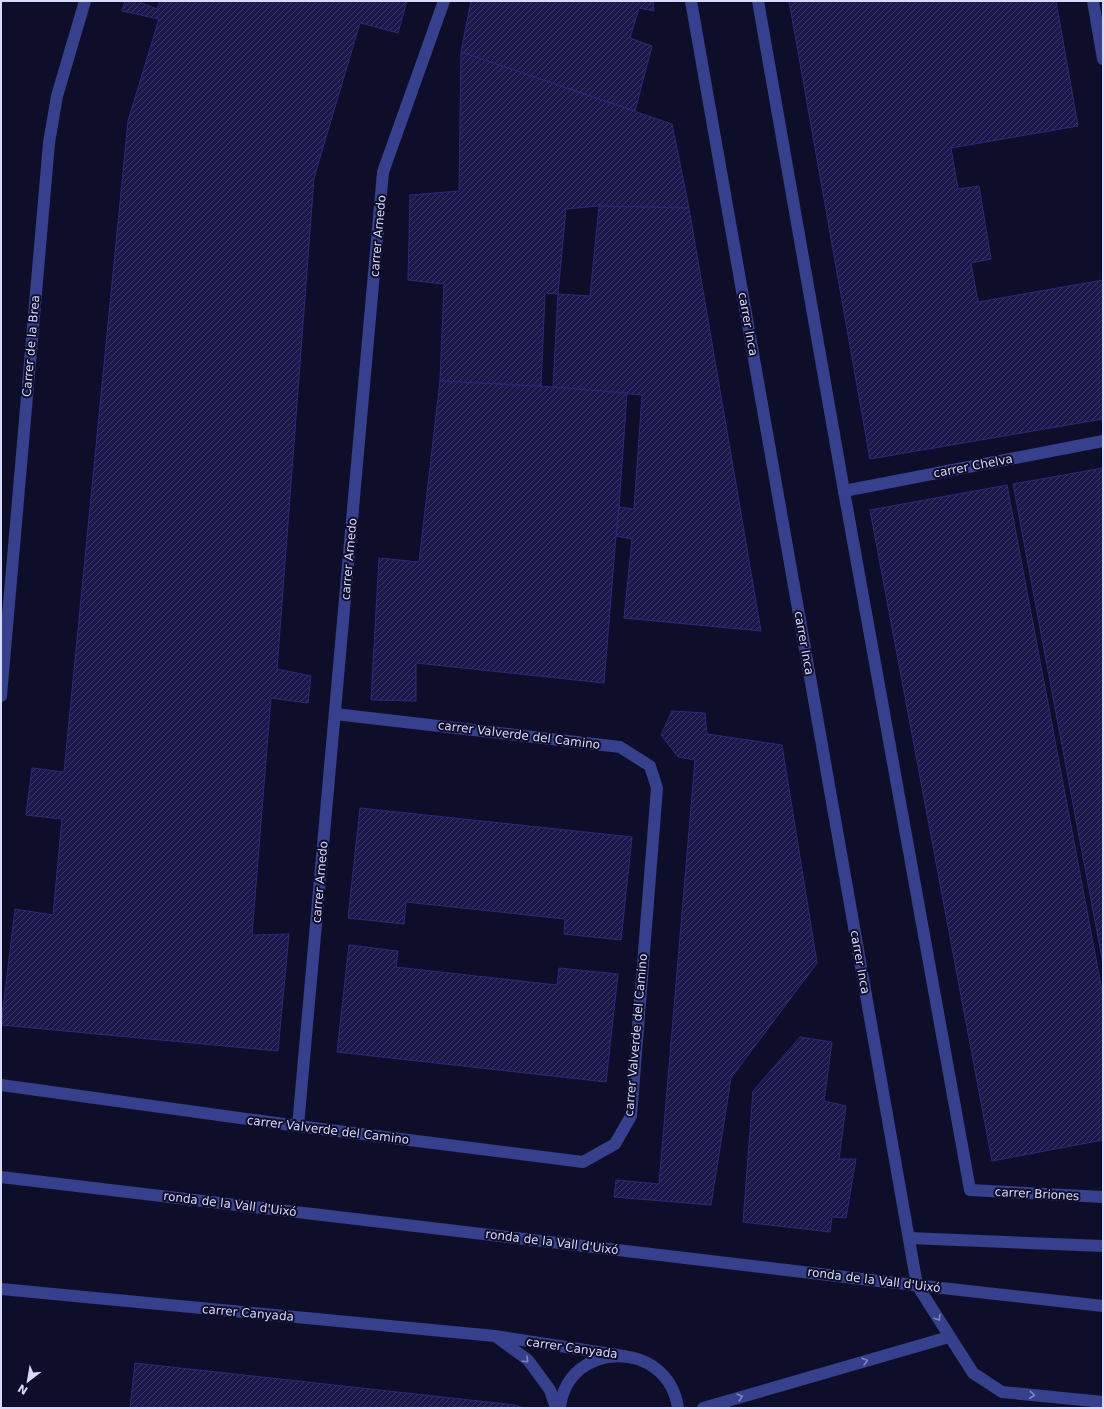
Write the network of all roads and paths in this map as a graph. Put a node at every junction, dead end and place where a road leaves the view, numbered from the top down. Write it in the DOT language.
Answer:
graph roads {
  1 [pos="86,1"];
  2 [pos="444,1"];
  3 [pos="691,1"];
  4 [pos="758,1"];
  5 [pos="1093,1"];
  6 [pos="1103,59"];
  7 [pos="1103,441"];
  8 [pos="844,491"];
  9 [pos="1,695"];
  10 [pos="335,714"];
  11 [pos="1,1085"];
  12 [pos="298,1126"];
  13 [pos="1,1177"];
  14 [pos="1103,1197"];
  15 [pos="909,1238"];
  16 [pos="1103,1246"];
  17 [pos="917,1285"];
  18 [pos="1,1289"];
  19 [pos="1103,1306"];
  20 [pos="495,1336"];
  21 [pos="949,1337"];
  22 [pos="624,1356"];
  23 [pos="1103,1402"];
  24 [pos="556,1408"];
  25 [pos="560,1408"];
  26 [pos="678,1408"];
  27 [pos="703,1408"];
  1 -- 9 [label="street, Carrer de la Brea"];
  2 -- 10 [label="street, carrer Arnedo"];
  3 -- 15 [label="street, carrer Inca"];
  4 -- 8 [label="street"];
  5 -- 6 [label="street"];
  7 -- 8 [label="street, carrer Chelva"];
  8 -- 14 [label="street, carrer Briones"];
  10 -- 12 [label="street, carrer Arnedo"];
  10 -- 12 [label="street, carrer Valverde del Camino"];
  11 -- 12 [label="street, carrer Valverde del Camino"];
  13 -- 17 [label="street, ronda de la Vall d'Uixó"];
  15 -- 16 [label="street"];
  15 -- 17 [label="street, carrer Inca"];
  17 -- 19 [label="street, ronda de la Vall d'Uixó"];
  17 -- 21 [label="street, one-way"];
  18 -- 20 [label="street, carrer Canyada"];
  20 -- 22 [label="street, carrer Canyada"];
  20 -- 24 [label="street, carrer Canyada, one-way"];
  21 -- 23 [label="street, one-way"];
  27 -- 21 [label="street, one-way"];
  22 -- 25 [label="street"];
  22 -- 26 [label="street"];
}
